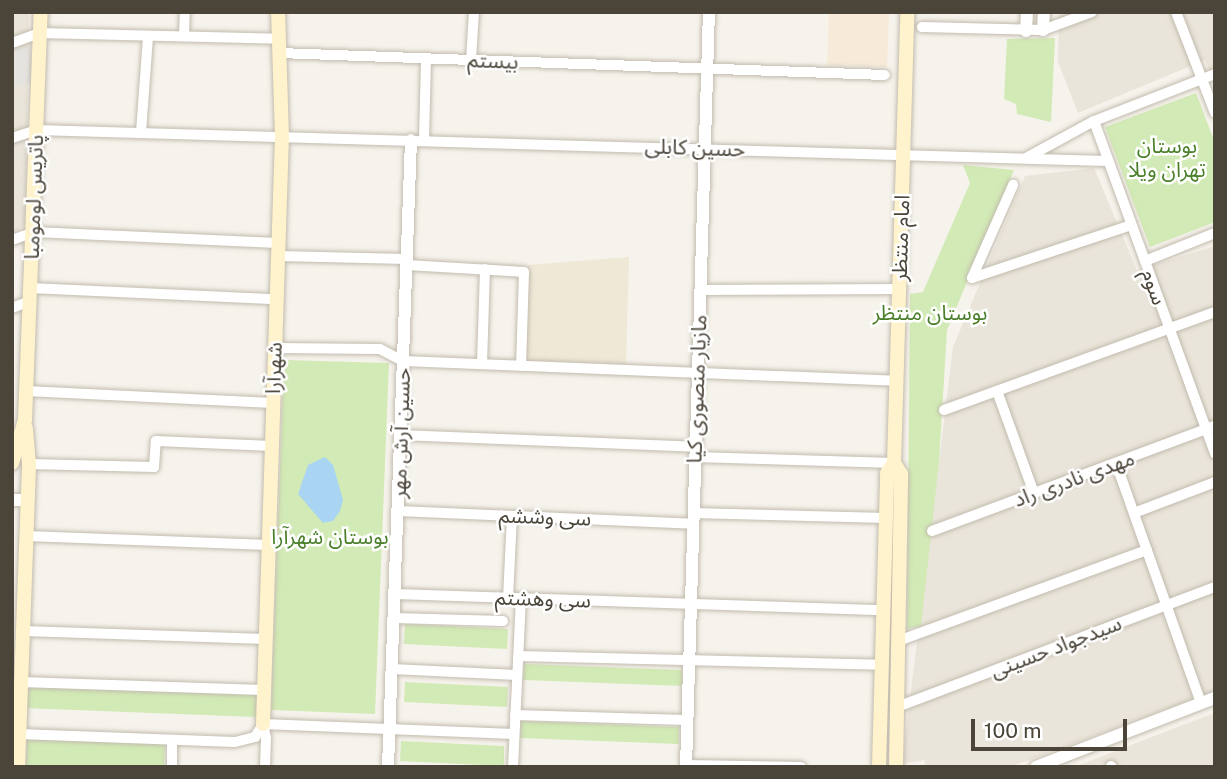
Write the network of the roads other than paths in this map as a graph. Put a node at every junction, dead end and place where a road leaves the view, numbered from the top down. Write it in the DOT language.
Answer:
graph roads {
  1 [pos="41,12"];
  2 [pos="185,12"];
  3 [pos="278,12"];
  4 [pos="474,12"];
  5 [pos="709,12"];
  6 [pos="907,12"];
  7 [pos="1027,12"];
  8 [pos="1044,12"];
  9 [pos="1092,12"];
  10 [pos="1177,12"];
  11 [pos="922,27"];
  12 [pos="1043,30"];
  13 [pos="1026,32"];
  14 [pos="40,33"];
  15 [pos="148,36"];
  16 [pos="184,36"];
  17 [pos="12,44"];
  18 [pos="279,46"];
  19 [pos="426,59"];
  20 [pos="471,60"];
  21 [pos="707,69"];
  22 [pos="1215,74"];
  23 [pos="885,75"];
  24 [pos="1202,79"];
  25 [pos="1215,113"];
  26 [pos="1094,121"];
  27 [pos="36,130"];
  28 [pos="141,132"];
  29 [pos="282,136"];
  30 [pos="12,138"];
  31 [pos="418,140"];
  32 [pos="704,149"];
  33 [pos="903,154"];
  34 [pos="1025,158"];
  35 [pos="1108,161"];
  36 [pos="1013,186"];
  37 [pos="1131,225"];
  38 [pos="34,232"];
  39 [pos="1215,233"];
  40 [pos="12,240"];
  41 [pos="278,249"];
  42 [pos="1145,261"];
  43 [pos="407,262"];
  44 [pos="485,269"];
  45 [pos="899,289"];
  46 [pos="700,290"];
  47 [pos="30,295"];
  48 [pos="276,299"];
  49 [pos="12,308"];
  50 [pos="1215,312"];
  51 [pos="1169,328"];
  52 [pos="275,348"];
  53 [pos="403,362"];
  54 [pos="482,364"];
  55 [pos="521,366"];
  56 [pos="698,373"];
  57 [pos="896,381"];
  58 [pos="26,391"];
  59 [pos="997,391"];
  60 [pos="273,403"];
  61 [pos="944,410"];
  62 [pos="21,413"];
  63 [pos="1210,428"];
  64 [pos="400,435"];
  65 [pos="272,446"];
  66 [pos="695,452"];
  67 [pos="1215,454"];
  68 [pos="12,463"];
  69 [pos="894,463"];
  70 [pos="1116,463"];
  71 [pos="29,464"];
  72 [pos="1215,482"];
  73 [pos="1034,493"];
  74 [pos="12,500"];
  75 [pos="27,500"];
  76 [pos="398,511"];
  77 [pos="1133,513"];
  78 [pos="512,516"];
  79 [pos="886,518"];
  80 [pos="693,519"];
  81 [pos="932,531"];
  82 [pos="26,536"];
  83 [pos="269,545"];
  84 [pos="1147,550"];
  85 [pos="1215,587"];
  86 [pos="395,594"];
  87 [pos="508,598"];
  88 [pos="521,598"];
  89 [pos="691,604"];
  90 [pos="1166,605"];
  91 [pos="883,610"];
  92 [pos="394,618"];
  93 [pos="503,621"];
  94 [pos="23,631"];
  95 [pos="266,639"];
  96 [pos="898,642"];
  97 [pos="12,648"];
  98 [pos="517,656"];
  99 [pos="689,660"];
  100 [pos="22,662"];
  101 [pos="881,665"];
  102 [pos="392,669"];
  103 [pos="517,675"];
  104 [pos="21,682"];
  105 [pos="264,690"];
  106 [pos="1215,698"];
  107 [pos="1201,703"];
  108 [pos="897,707"];
  109 [pos="515,715"];
  110 [pos="687,720"];
  111 [pos="263,724"];
  112 [pos="389,729"];
  113 [pos="19,734"];
  114 [pos="514,734"];
  115 [pos="172,740"];
  116 [pos="686,766"];
  117 [pos="18,767"];
  118 [pos="172,767"];
  119 [pos="265,767"];
  120 [pos="388,767"];
  121 [pos="513,767"];
  122 [pos="802,767"];
  123 [pos="878,767"];
  124 [pos="896,767"];
  125 [pos="1036,767"];
  1 -- 14 [label="main road, پاتریس لومومبا"];
  2 -- 16 [label="street"];
  3 -- 18 [label="main road, شهرآرا"];
  4 -- 20 [label="street"];
  5 -- 21 [label="street, مازیار منصوری کیا"];
  6 -- 33 [label="main road, امام منتظر"];
  7 -- 13 [label="street"];
  8 -- 12 [label="street"];
  9 -- 12 [label="street"];
  10 -- 24 [label="street"];
  11 -- 13 [label="street"];
  12 -- 13 [label="street"];
  14 -- 15 [label="street, بیستم"];
  14 -- 17 [label="street"];
  14 -- 27 [label="main road, پاتریس لومومبا"];
  15 -- 16 [label="street, بیستم"];
  15 -- 28 [label="street"];
  16 -- 18 [label="street, بیستم"];
  18 -- 19 [label="street, بیستم"];
  18 -- 29 [label="main road, شهرآرا"];
  19 -- 20 [label="street, بیستم"];
  19 -- 31 [label="street"];
  20 -- 21 [label="street, بیستم"];
  21 -- 23 [label="street, بیستم"];
  21 -- 32 [label="street, مازیار منصوری کیا"];
  22 -- 24 [label="street"];
  24 -- 25 [label="street"];
  24 -- 26 [label="street"];
  26 -- 34 [label="street"];
  26 -- 35 [label="street, سوم"];
  27 -- 28 [label="street, حسین کابلی"];
  27 -- 30 [label="street, حسین کابلی"];
  27 -- 38 [label="main road, پاتریس لومومبا"];
  28 -- 29 [label="street, حسین کابلی"];
  29 -- 31 [label="street, حسین کابلی"];
  29 -- 41 [label="main road, شهرآرا"];
  31 -- 32 [label="street, حسین کابلی"];
  31 -- 43 [label="street, حسین آرش مهر"];
  32 -- 33 [label="street, حسین کابلی"];
  32 -- 46 [label="street, مازیار منصوری کیا"];
  33 -- 34 [label="street, حسین کابلی"];
  33 -- 45 [label="main road, امام منتظر"];
  34 -- 35 [label="street, حسین کابلی"];
  35 -- 37 [label="street, سوم"];
  36 -- 37 [label="street"];
  37 -- 42 [label="street, سوم"];
  38 -- 40 [label="street"];
  38 -- 41 [label="street"];
  38 -- 47 [label="main road, پاتریس لومومبا"];
  39 -- 42 [label="street"];
  41 -- 43 [label="street"];
  41 -- 48 [label="main road, شهرآرا"];
  42 -- 51 [label="street, سوم"];
  43 -- 44 [label="street"];
  43 -- 53 [label="street, حسین آرش مهر"];
  44 -- 54 [label="street"];
  44 -- 55 [label="street"];
  45 -- 46 [label="street"];
  45 -- 57 [label="main road, امام منتظر"];
  46 -- 56 [label="street, مازیار منصوری کیا"];
  47 -- 48 [label="street"];
  47 -- 49 [label="street"];
  47 -- 58 [label="main road, پاتریس لومومبا"];
  48 -- 52 [label="main road, شهرآرا"];
  50 -- 51 [label="street"];
  51 -- 59 [label="street"];
  51 -- 63 [label="street, سوم"];
  52 -- 53 [label="street"];
  52 -- 60 [label="main road, شهرآرا"];
  53 -- 54 [label="street"];
  53 -- 64 [label="street, حسین آرش مهر"];
  54 -- 55 [label="street"];
  55 -- 56 [label="street"];
  56 -- 57 [label="street"];
  56 -- 66 [label="street, مازیار منصوری کیا"];
  57 -- 69 [label="main road, امام منتظر"];
  58 -- 60 [label="street"];
  58 -- 62 [label="main road, پاتریس لومومبا"];
  59 -- 61 [label="street"];
  59 -- 73 [label="street"];
  60 -- 65 [label="main road, شهرآرا"];
  62 -- 68 [label="main road, پاتریس لومومبا"];
  62 -- 71 [label="main road"];
  63 -- 67 [label="street, سوم"];
  63 -- 70 [label="street, مهدی نادری راد"];
  64 -- 66 [label="street"];
  64 -- 76 [label="street, حسین آرش مهر"];
  65 -- 71 [label="street"];
  65 -- 83 [label="main road, شهرآرا"];
  66 -- 69 [label="street"];
  66 -- 80 [label="street, مازیار منصوری کیا"];
  69 -- 79 [label="main road, امام منتظر"];
  69 -- 96 [label="main road, امام منتظر"];
  70 -- 73 [label="street, مهدی نادری راد"];
  70 -- 77 [label="street"];
  71 -- 75 [label="main road"];
  72 -- 77 [label="street"];
  73 -- 81 [label="street, مهدی نادری راد"];
  74 -- 75 [label="street"];
  75 -- 82 [label="main road"];
  76 -- 78 [label="street, سی وششم"];
  76 -- 86 [label="street, حسین آرش مهر"];
  77 -- 84 [label="street"];
  78 -- 80 [label="street, سی وششم"];
  78 -- 87 [label="street"];
  79 -- 80 [label="street, سی وششم"];
  79 -- 91 [label="main road, امام منتظر"];
  80 -- 89 [label="street, مازیار منصوری کیا"];
  82 -- 83 [label="street"];
  82 -- 94 [label="main road"];
  83 -- 95 [label="main road, شهرآرا"];
  84 -- 90 [label="street"];
  84 -- 96 [label="street"];
  85 -- 90 [label="street, سیدجواد حسینی"];
  86 -- 87 [label="street, سی وهشتم"];
  86 -- 92 [label="street, حسین آرش مهر"];
  87 -- 88 [label="street, سی وهشتم"];
  88 -- 89 [label="street, سی وهشتم"];
  88 -- 98 [label="street"];
  89 -- 91 [label="street, سی وهشتم"];
  89 -- 99 [label="street, مازیار منصوری کیا"];
  90 -- 107 [label="street"];
  90 -- 108 [label="street, سیدجواد حسینی"];
  91 -- 101 [label="main road, امام منتظر"];
  92 -- 93 [label="street"];
  92 -- 102 [label="street, حسین آرش مهر"];
  94 -- 95 [label="street"];
  94 -- 100 [label="main road"];
  95 -- 105 [label="main road, شهرآرا"];
  96 -- 108 [label="main road, امام منتظر"];
  97 -- 100 [label="main road"];
  98 -- 99 [label="street"];
  98 -- 103 [label="street"];
  99 -- 101 [label="street"];
  99 -- 110 [label="street, مازیار منصوری کیا"];
  100 -- 104 [label="main road"];
  101 -- 123 [label="main road, امام منتظر"];
  102 -- 103 [label="street"];
  102 -- 112 [label="street, حسین آرش مهر"];
  103 -- 109 [label="street"];
  104 -- 105 [label="street"];
  104 -- 113 [label="main road"];
  105 -- 111 [label="main road, شهرآرا"];
  106 -- 107 [label="street"];
  107 -- 125 [label="street"];
  108 -- 124 [label="main road, امام منتظر"];
  109 -- 110 [label="street"];
  109 -- 114 [label="street"];
  110 -- 116 [label="street, مازیار منصوری کیا"];
  111 -- 112 [label="street"];
  111 -- 115 [label="street"];
  111 -- 119 [label="street"];
  112 -- 114 [label="street"];
  112 -- 120 [label="street, حسین آرش مهر"];
  113 -- 115 [label="street"];
  113 -- 117 [label="main road"];
  114 -- 121 [label="street"];
  115 -- 118 [label="street"];
  116 -- 122 [label="street"];
}
